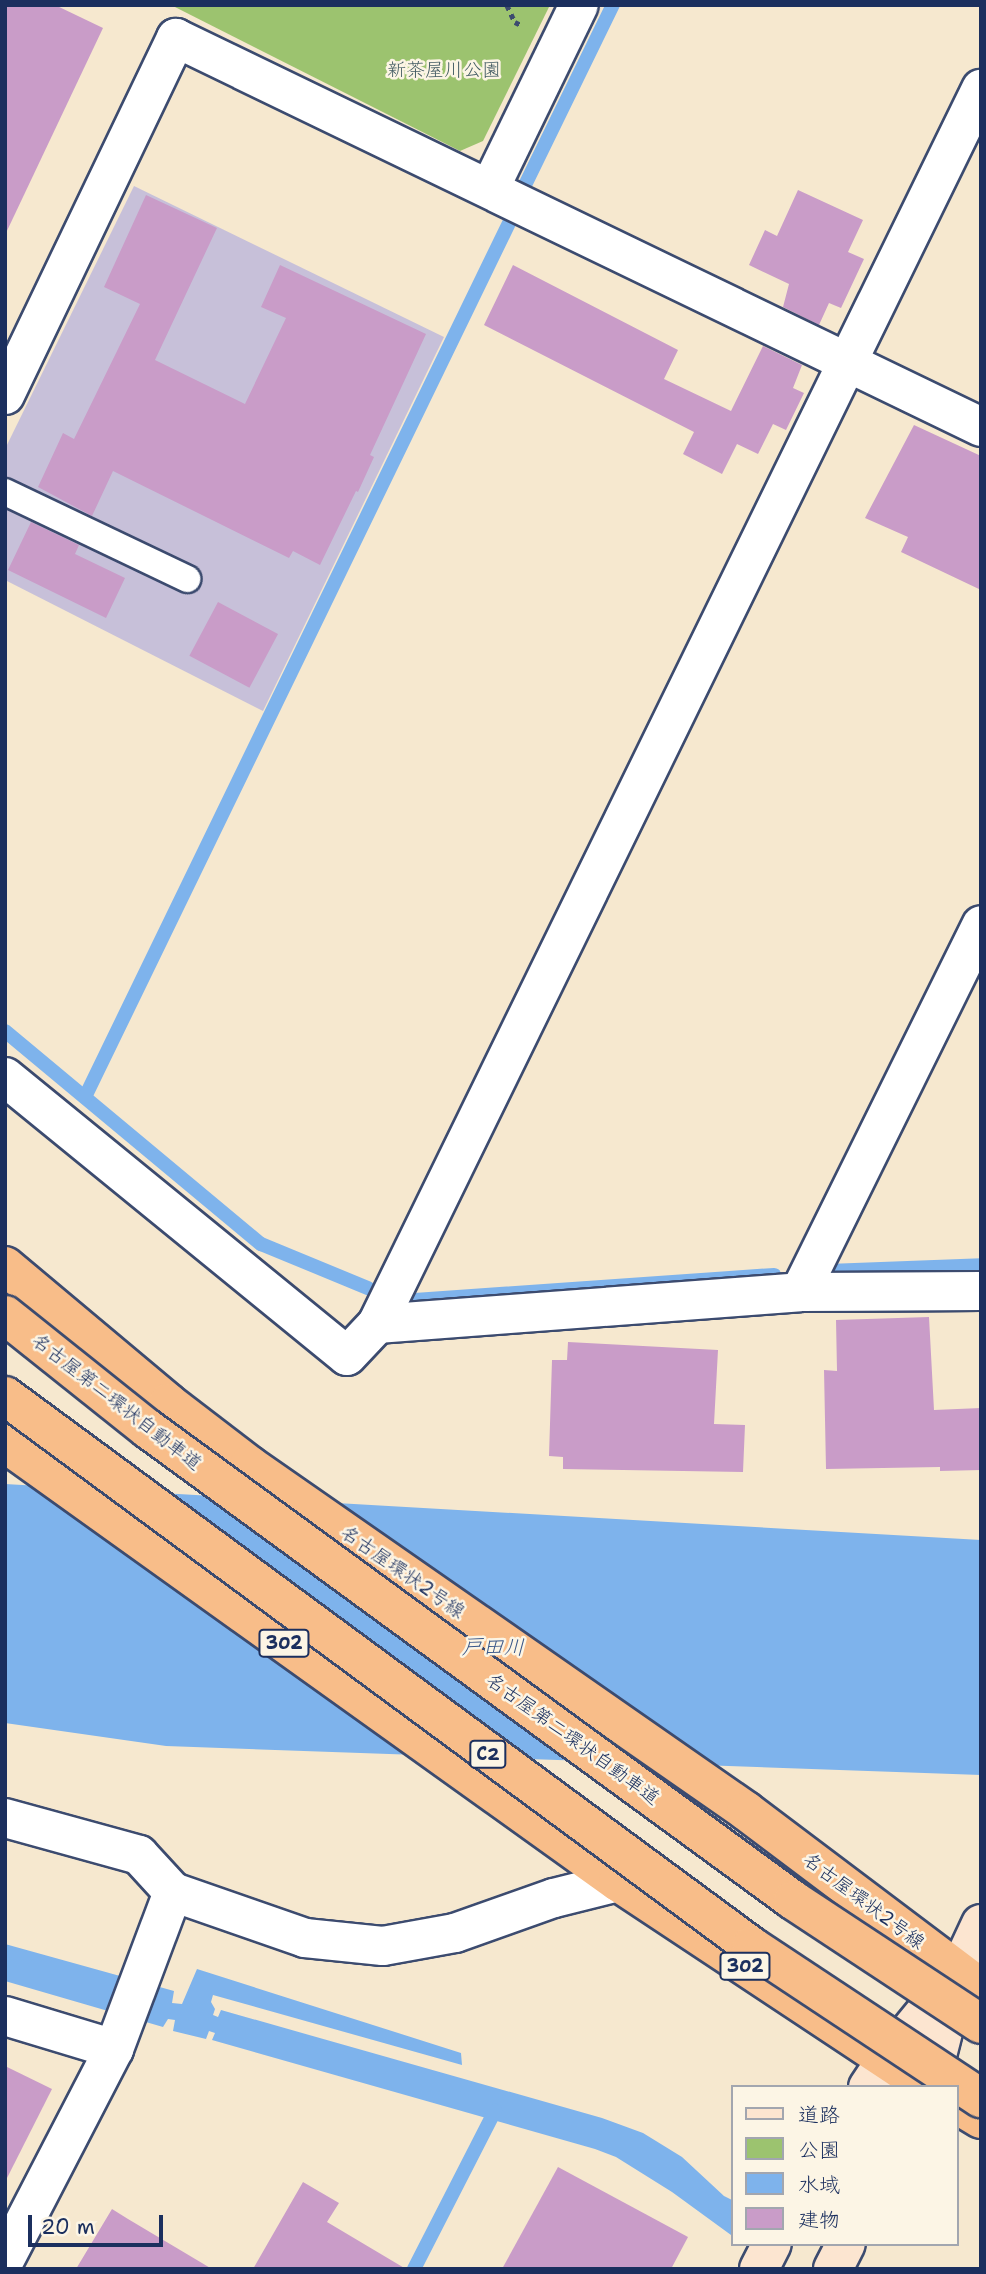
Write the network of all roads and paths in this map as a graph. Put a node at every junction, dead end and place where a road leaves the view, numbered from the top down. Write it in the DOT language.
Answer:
graph roads {
  1 [pos="579,5"];
  2 [pos="981,89"];
  3 [pos="490,188"];
  4 [pos="846,361"];
  5 [pos="5,395"];
  6 [pos="981,427"];
  7 [pos="5,492"];
  8 [pos="187,579"];
  9 [pos="981,925"];
  10 [pos="5,1077"];
  11 [pos="5,1266"];
  12 [pos="981,1291"];
  13 [pos="800,1292"];
  14 [pos="5,1315"];
  15 [pos="377,1324"];
  16 [pos="5,1396"];
  17 [pos="5,1443"];
  18 [pos="5,1818"];
  19 [pos="618,1882"];
  20 [pos="173,1892"];
  21 [pos="981,1924"];
  22 [pos="969,1980"];
  23 [pos="5,2016"];
  24 [pos="981,2024"];
  25 [pos="114,2049"];
  26 [pos="877,2073"];
  27 [pos="922,2085"];
  28 [pos="930,2085"];
  29 [pos="981,2098"];
  30 [pos="958,2105"];
  31 [pos="981,2119"];
  32 [pos="771,2246"];
  33 [pos="845,2246"];
  34 [pos="5,2259"];
  35 [pos="759,2269"];
  36 [pos="833,2269"];
  1 -- 3 [label="street"];
  2 -- 4 [label="street"];
  3 -- 4 [label="street"];
  3 -- 5 [label="street"];
  4 -- 6 [label="street"];
  4 -- 15 [label="street"];
  7 -- 8 [label="lane"];
  9 -- 13 [label="street"];
  10 -- 15 [label="street"];
  11 -- 22 [label="highway, 名古屋環状2号線"];
  12 -- 13 [label="street"];
  13 -- 15 [label="street"];
  14 -- 24 [label="highway, 名古屋第二環状自動車道, bridge"];
  16 -- 29 [label="highway, C2, bridge"];
  17 -- 19 [label="highway, 302"];
  18 -- 20 [label="street"];
  19 -- 20 [label="street"];
  19 -- 26 [label="highway, 302"];
  20 -- 25 [label="street"];
  21 -- 22 [label="street"];
  22 -- 26 [label="street"];
  22 -- 28 [label="street"];
  23 -- 25 [label="street"];
  25 -- 34 [label="street"];
  26 -- 27 [label="highway, 302"];
  30 -- 31 [label="highway"];
  32 -- 35 [label="street"];
  33 -- 36 [label="street"];
}
